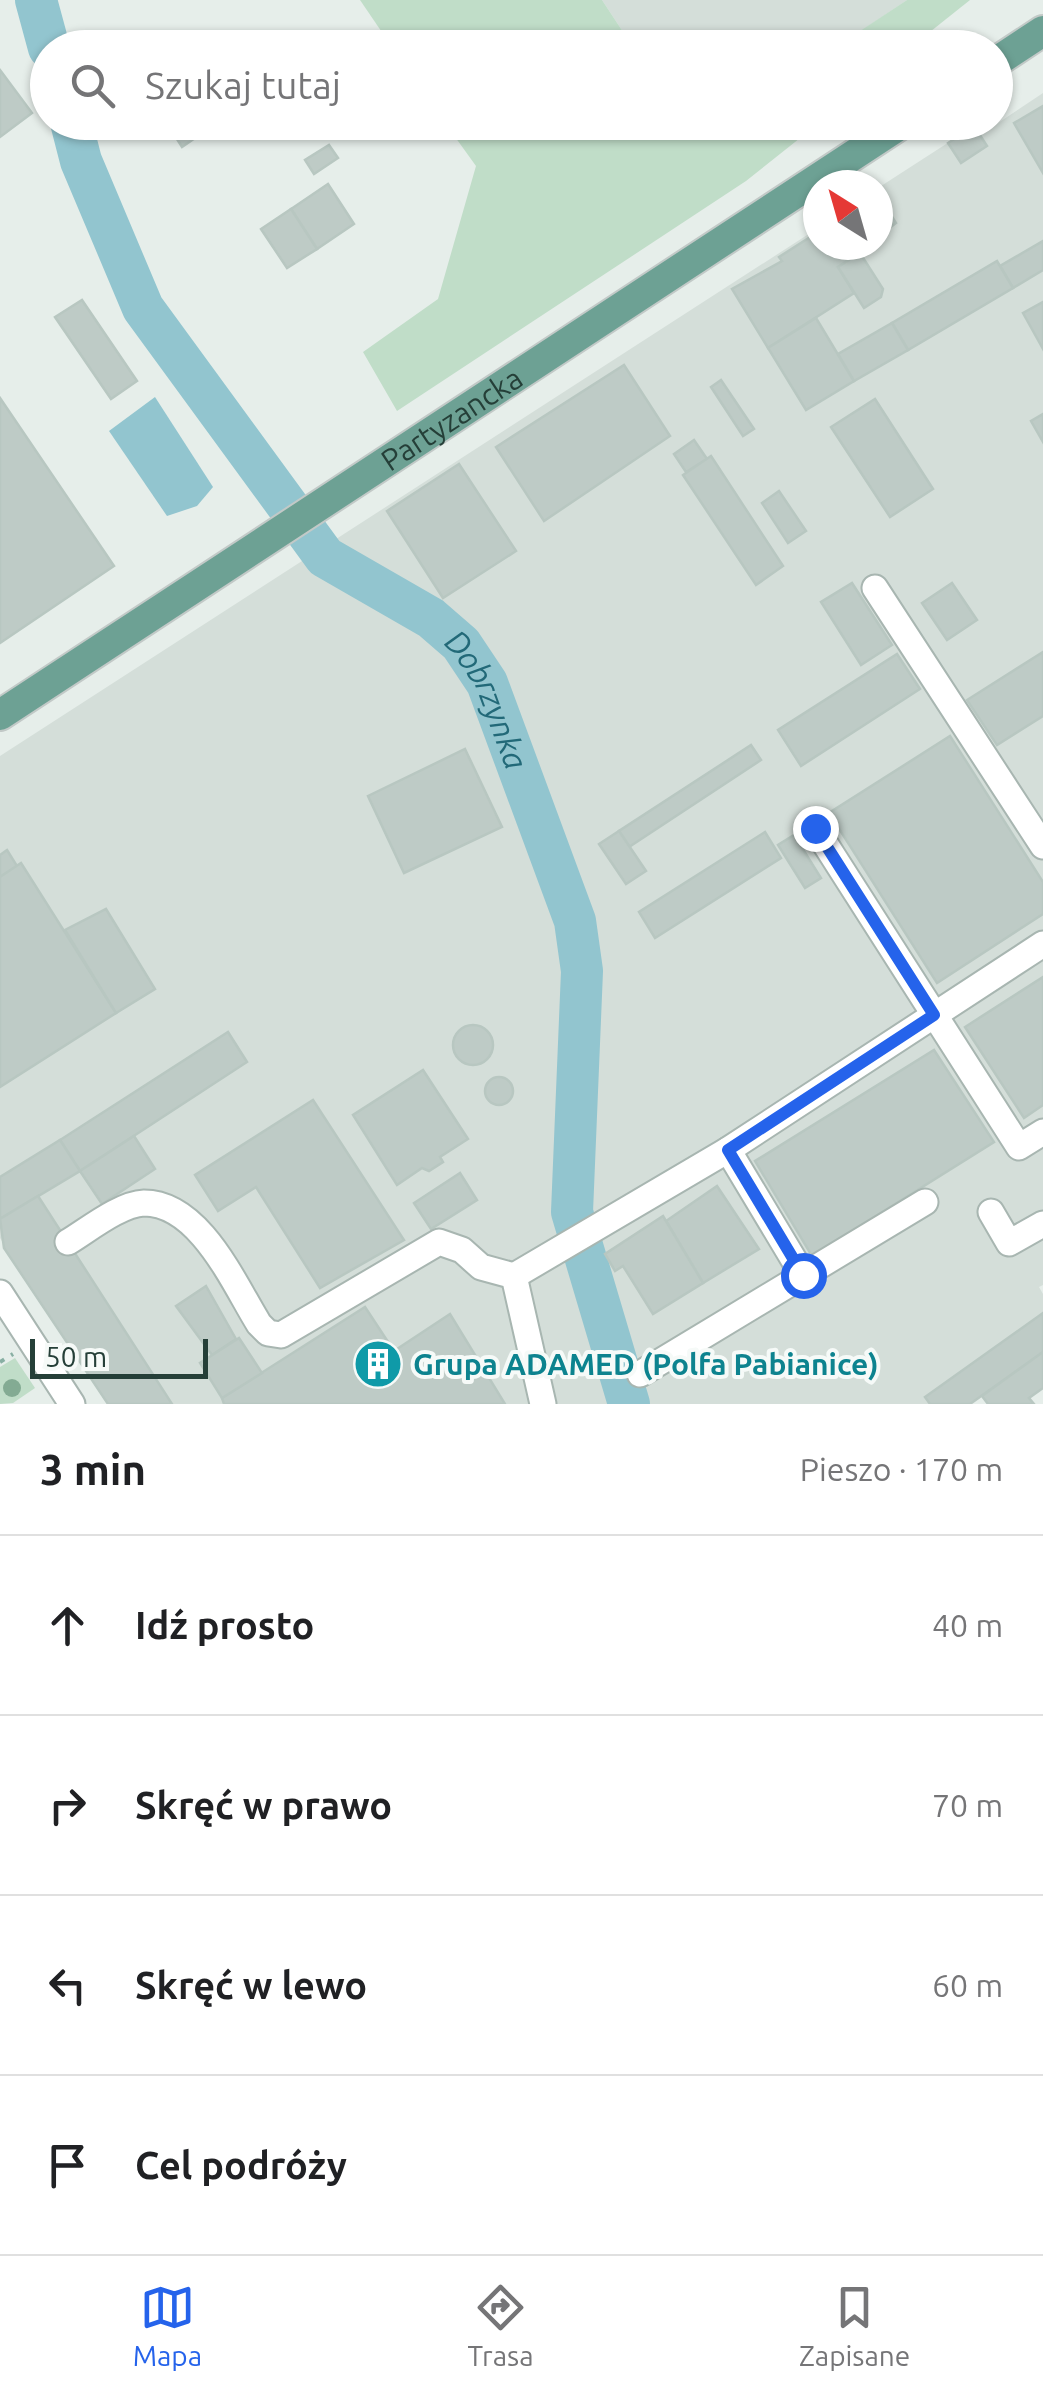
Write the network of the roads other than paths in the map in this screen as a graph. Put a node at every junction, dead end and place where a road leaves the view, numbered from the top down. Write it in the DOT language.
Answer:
graph roads {
  1 [pos="1043,31"];
  2 [pos="1013,51"];
  3 [pos="877,140"];
  4 [pos="875,588"];
  5 [pos="0,714"];
  6 [pos="815,828"];
  7 [pos="1043,846"];
  8 [pos="1043,944"];
  9 [pos="934,1015"];
  10 [pos="1043,1132"];
  11 [pos="728,1150"];
  12 [pos="926,1202"];
  13 [pos="992,1212"];
  14 [pos="1043,1224"];
  15 [pos="68,1242"];
  16 [pos="803,1275"];
  17 [pos="514,1276"];
  18 [pos="0,1293"];
  19 [pos="640,1374"];
  20 [pos="72,1404"];
  21 [pos="542,1404"];
  1 -- 2 [label="main road"];
  3 -- 5 [label="main road, Partyzancka"];
  4 -- 7 [label="street"];
  6 -- 9 [label="street"];
  8 -- 9 [label="street"];
  9 -- 10 [label="street"];
  9 -- 11 [label="street"];
  11 -- 16 [label="street"];
  11 -- 17 [label="street"];
  12 -- 16 [label="street"];
  13 -- 14 [label="street"];
  15 -- 17 [label="street"];
  16 -- 19 [label="street"];
  17 -- 21 [label="street"];
  18 -- 20 [label="street"];
}
